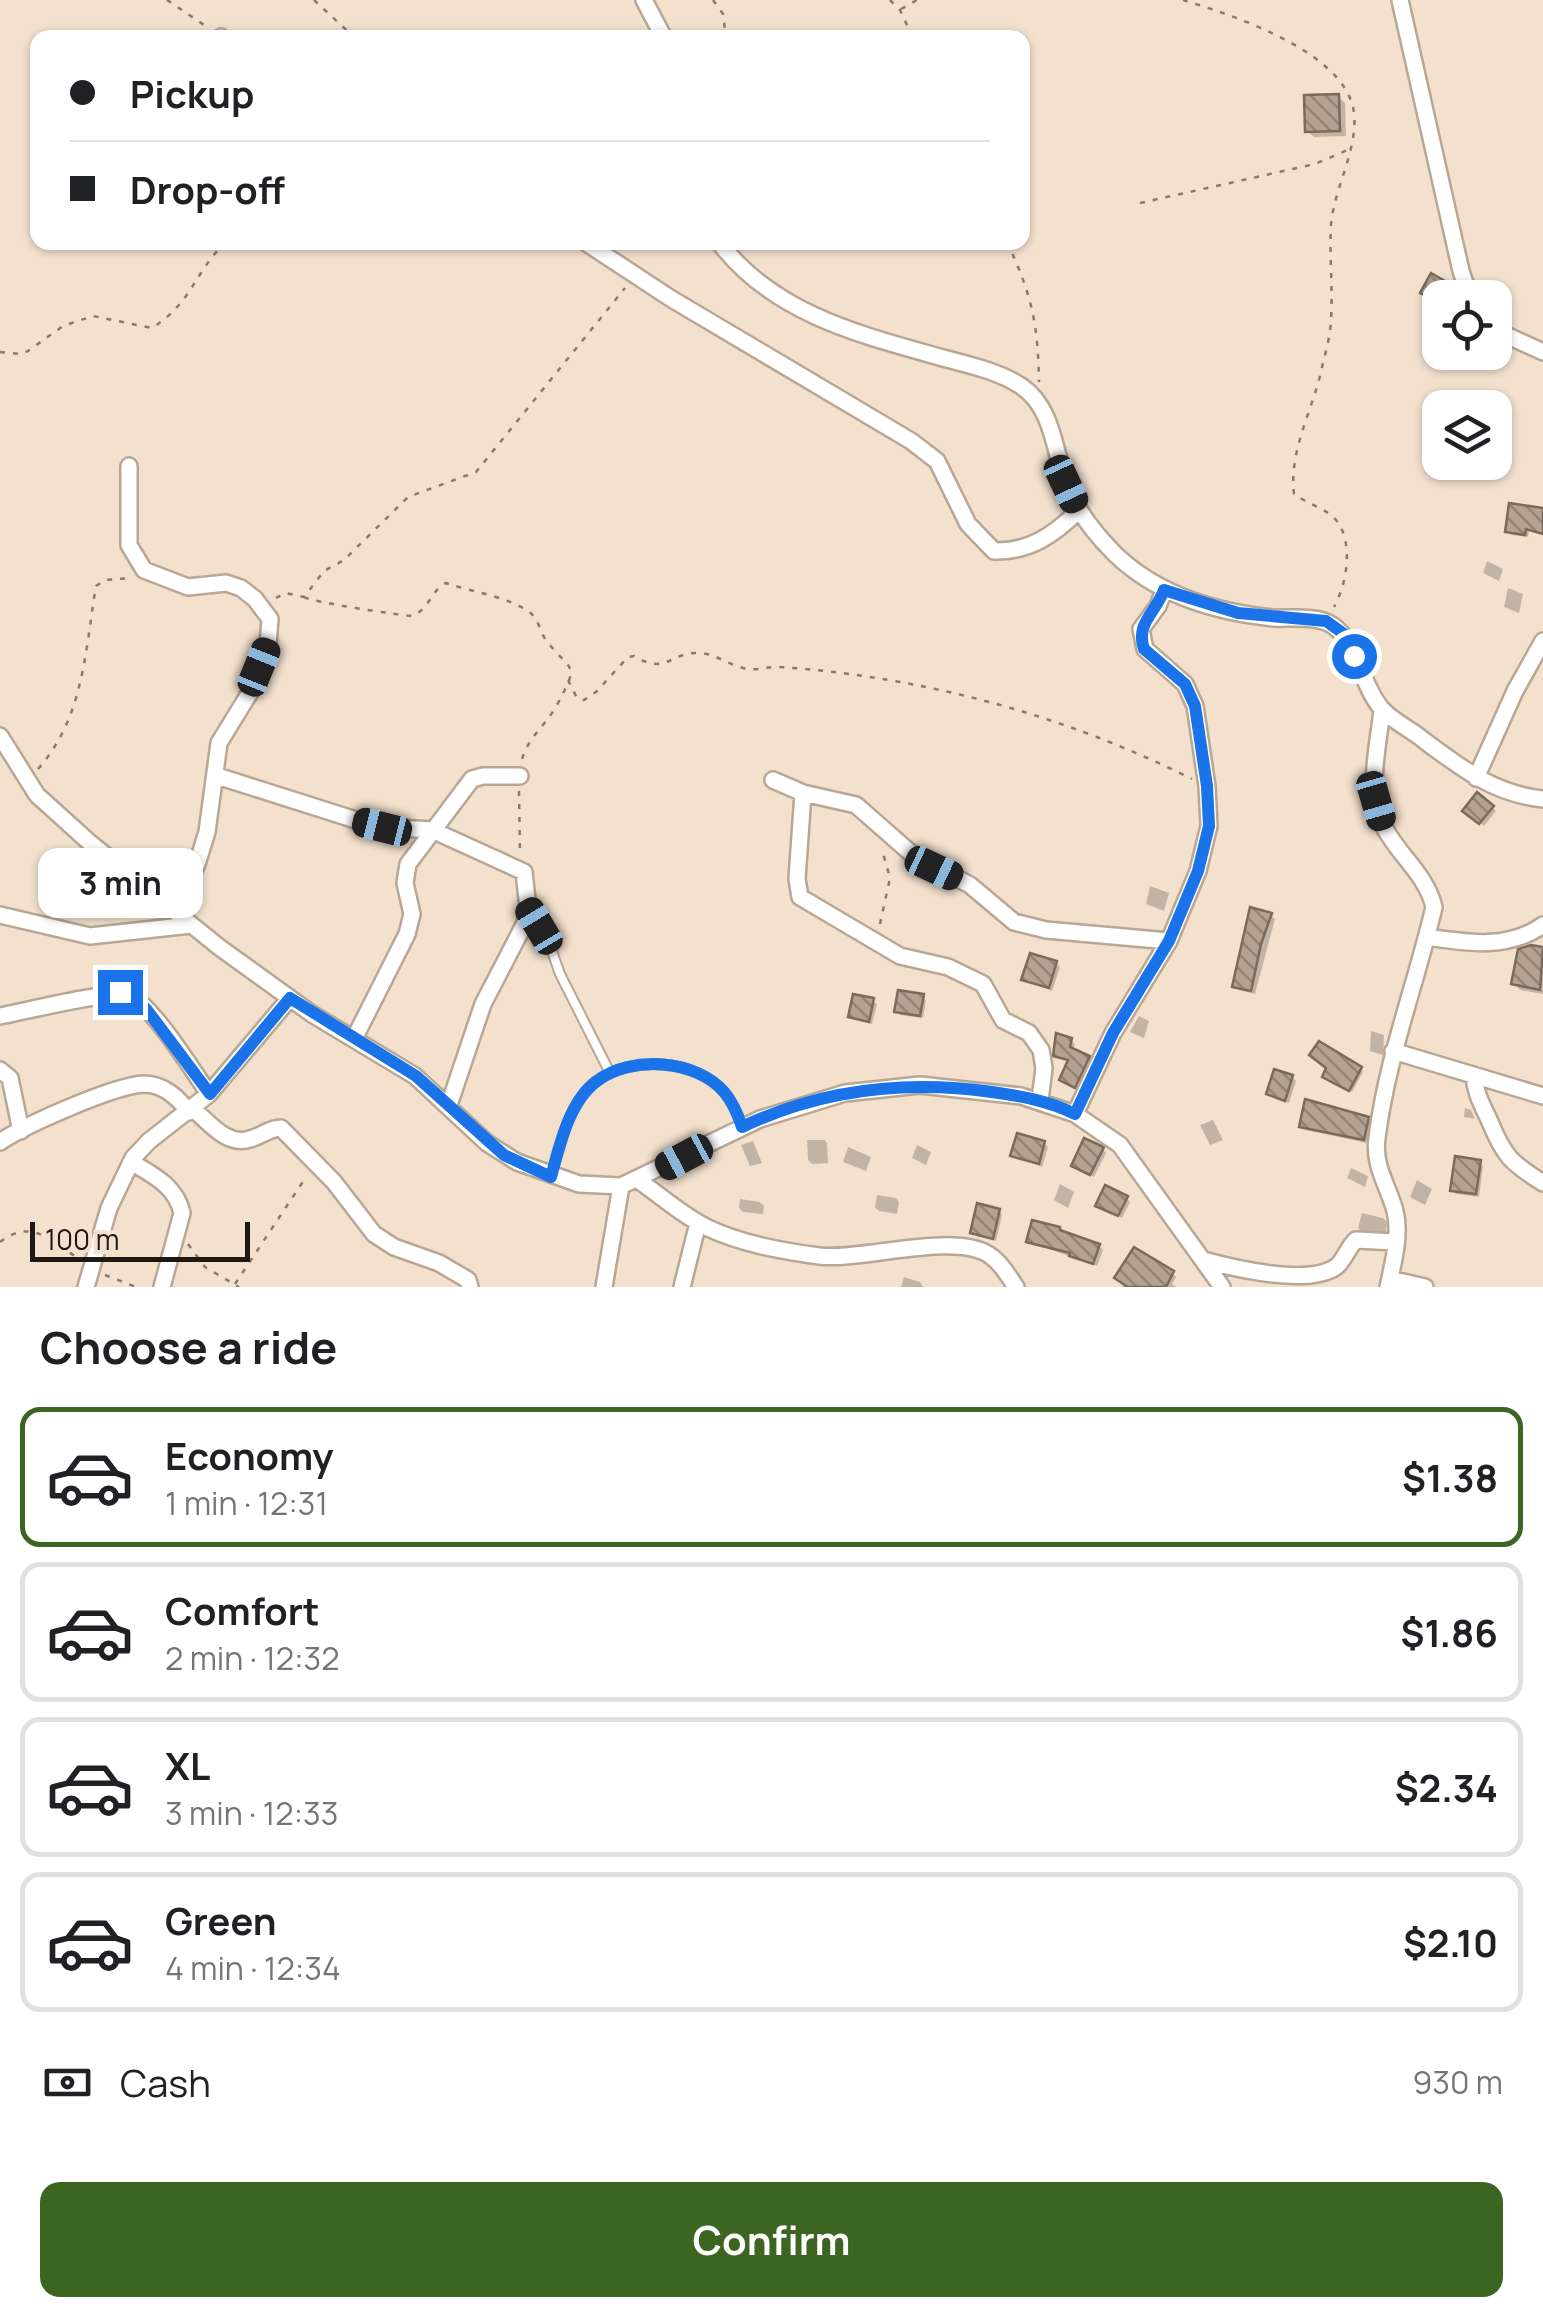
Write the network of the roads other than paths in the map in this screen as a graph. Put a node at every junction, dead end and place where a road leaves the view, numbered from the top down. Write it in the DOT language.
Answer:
graph roads {
  1 [pos="644,0"];
  2 [pos="1400,0"];
  3 [pos="660,30"];
  4 [pos="597,250"];
  5 [pos="726,250"];
  6 [pos="1464,280"];
  7 [pos="1512,338"];
  8 [pos="1543,352"];
  9 [pos="129,466"];
  10 [pos="1078,511"];
  11 [pos="1164,590"];
  12 [pos="1543,641"];
  13 [pos="1382,710"];
  14 [pos="0,736"];
  15 [pos="217,776"];
  16 [pos="520,776"];
  17 [pos="1476,778"];
  18 [pos="773,780"];
  19 [pos="803,793"];
  20 [pos="1543,799"];
  21 [pos="432,830"];
  22 [pos="528,908"];
  23 [pos="175,912"];
  24 [pos="0,915"];
  25 [pos="191,925"];
  26 [pos="1543,925"];
  27 [pos="1427,937"];
  28 [pos="1169,941"];
  29 [pos="290,998"];
  30 [pos="0,1016"];
  31 [pos="354,1039"];
  32 [pos="1393,1051"];
  33 [pos="0,1070"];
  34 [pos="610,1073"];
  35 [pos="1474,1076"];
  36 [pos="210,1094"];
  37 [pos="1543,1096"];
  38 [pos="1040,1100"];
  39 [pos="448,1105"];
  40 [pos="191,1110"];
  41 [pos="1075,1114"];
  42 [pos="742,1127"];
  43 [pos="21,1130"];
  44 [pos="0,1142"];
  45 [pos="131,1162"];
  46 [pos="551,1177"];
  47 [pos="638,1180"];
  48 [pos="1543,1183"];
  49 [pos="621,1186"];
  50 [pos="698,1223"];
  51 [pos="1396,1242"];
  52 [pos="1203,1260"];
  53 [pos="1389,1283"];
  54 [pos="86,1287"];
  55 [pos="162,1287"];
  56 [pos="470,1287"];
  57 [pos="604,1287"];
  58 [pos="682,1287"];
  59 [pos="1016,1287"];
  60 [pos="1222,1287"];
  61 [pos="1423,1287"];
  1 -- 3 [label="street"];
  2 -- 6 [label="street"];
  4 -- 10 [label="street"];
  5 -- 10 [label="street"];
  7 -- 8 [label="street"];
  9 -- 15 [label="street"];
  10 -- 11 [label="street"];
  11 -- 13 [label="street"];
  11 -- 28 [label="street"];
  12 -- 17 [label="street"];
  13 -- 17 [label="street"];
  13 -- 27 [label="street"];
  14 -- 23 [label="street"];
  15 -- 21 [label="street"];
  15 -- 23 [label="street"];
  16 -- 21 [label="street"];
  17 -- 20 [label="street"];
  18 -- 19 [label="street"];
  19 -- 28 [label="street"];
  19 -- 38 [label="street"];
  21 -- 22 [label="street"];
  21 -- 31 [label="street"];
  22 -- 34 [label="lane"];
  22 -- 39 [label="street"];
  23 -- 25 [label="street"];
  24 -- 25 [label="street"];
  25 -- 29 [label="street"];
  26 -- 27 [label="street"];
  27 -- 32 [label="street"];
  28 -- 41 [label="street"];
  29 -- 31 [label="street"];
  29 -- 36 [label="street"];
  30 -- 36 [label="street"];
  31 -- 39 [label="street"];
  32 -- 35 [label="street"];
  32 -- 51 [label="street"];
  33 -- 43 [label="street"];
  34 -- 42 [label="lane"];
  34 -- 46 [label="lane"];
  35 -- 37 [label="street"];
  35 -- 48 [label="street"];
  36 -- 40 [label="street"];
  38 -- 41 [label="street"];
  38 -- 42 [label="street"];
  39 -- 46 [label="street"];
  40 -- 43 [label="street"];
  40 -- 45 [label="street"];
  40 -- 56 [label="street"];
  41 -- 52 [label="street"];
  42 -- 47 [label="street"];
  43 -- 44 [label="street"];
  45 -- 54 [label="street"];
  45 -- 55 [label="street"];
  46 -- 49 [label="street"];
  47 -- 49 [label="street"];
  47 -- 50 [label="street"];
  49 -- 57 [label="street"];
  50 -- 58 [label="street"];
  50 -- 59 [label="street"];
  51 -- 52 [label="street"];
  51 -- 53 [label="street"];
  52 -- 60 [label="street"];
  53 -- 61 [label="street"];
}
